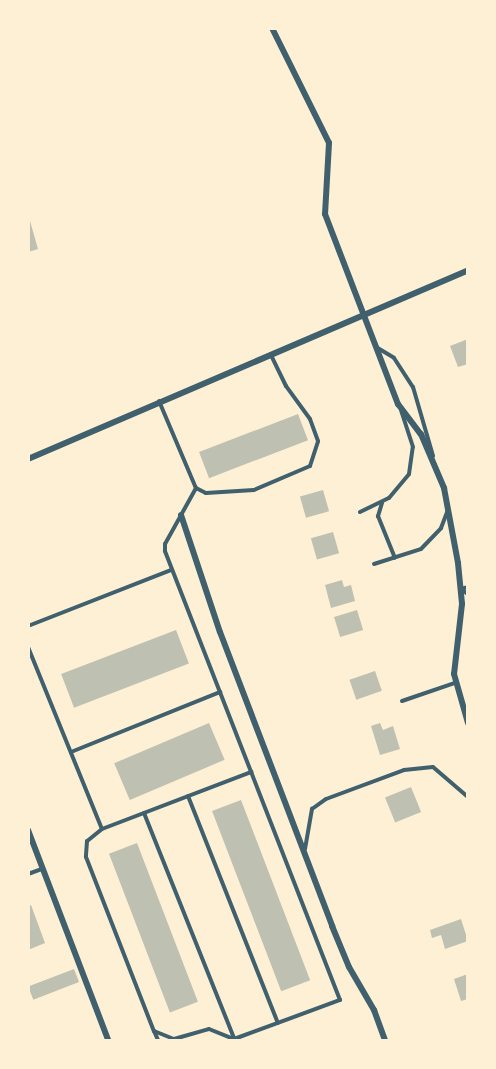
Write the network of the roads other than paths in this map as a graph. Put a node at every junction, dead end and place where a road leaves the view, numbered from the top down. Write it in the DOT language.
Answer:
graph roads {
  1 [pos="272,28"];
  2 [pos="468,270"];
  3 [pos="364,315"];
  4 [pos="376,346"];
  5 [pos="270,355"];
  6 [pos="159,400"];
  7 [pos="398,404"];
  8 [pos="28,459"];
  9 [pos="434,459"];
  10 [pos="196,488"];
  11 [pos="385,500"];
  12 [pos="448,508"];
  13 [pos="360,512"];
  14 [pos="181,515"];
  15 [pos="395,558"];
  16 [pos="374,564"];
  17 [pos="171,570"];
  18 [pos="464,588"];
  19 [pos="468,594"];
  20 [pos="28,626"];
  21 [pos="28,647"];
  22 [pos="455,683"];
  23 [pos="220,692"];
  24 [pos="402,701"];
  25 [pos="468,723"];
  26 [pos="71,752"];
  27 [pos="251,772"];
  28 [pos="188,796"];
  29 [pos="468,797"];
  30 [pos="144,813"];
  31 [pos="102,829"];
  32 [pos="28,830"];
  33 [pos="304,850"];
  34 [pos="42,869"];
  35 [pos="28,874"];
  36 [pos="278,1023"];
  37 [pos="154,1030"];
  38 [pos="234,1039"];
  39 [pos="108,1041"];
  40 [pos="158,1041"];
  41 [pos="385,1041"];
  1 -- 3 [label="street"];
  2 -- 3 [label="street"];
  3 -- 4 [label="street"];
  3 -- 5 [label="street"];
  4 -- 7 [label="street"];
  4 -- 9 [label="lane"];
  5 -- 6 [label="street"];
  5 -- 10 [label="lane"];
  6 -- 8 [label="street"];
  6 -- 10 [label="lane"];
  7 -- 9 [label="street"];
  7 -- 11 [label="lane"];
  9 -- 12 [label="street"];
  10 -- 14 [label="lane"];
  11 -- 13 [label="lane"];
  11 -- 15 [label="lane"];
  12 -- 15 [label="lane"];
  12 -- 18 [label="street"];
  14 -- 17 [label="lane"];
  14 -- 33 [label="street"];
  15 -- 16 [label="lane"];
  17 -- 20 [label="lane"];
  17 -- 23 [label="lane"];
  18 -- 19 [label="lane"];
  18 -- 22 [label="street"];
  21 -- 26 [label="lane"];
  22 -- 24 [label="lane"];
  22 -- 25 [label="street"];
  23 -- 26 [label="lane"];
  23 -- 27 [label="lane"];
  26 -- 31 [label="lane"];
  27 -- 28 [label="lane"];
  27 -- 36 [label="lane"];
  28 -- 30 [label="lane"];
  28 -- 36 [label="lane"];
  29 -- 33 [label="lane"];
  30 -- 31 [label="lane"];
  30 -- 38 [label="lane"];
  31 -- 37 [label="lane"];
  32 -- 34 [label="street"];
  33 -- 41 [label="street"];
  34 -- 35 [label="lane"];
  34 -- 39 [label="street"];
  36 -- 38 [label="lane"];
  37 -- 38 [label="lane"];
  37 -- 40 [label="lane"];
}
